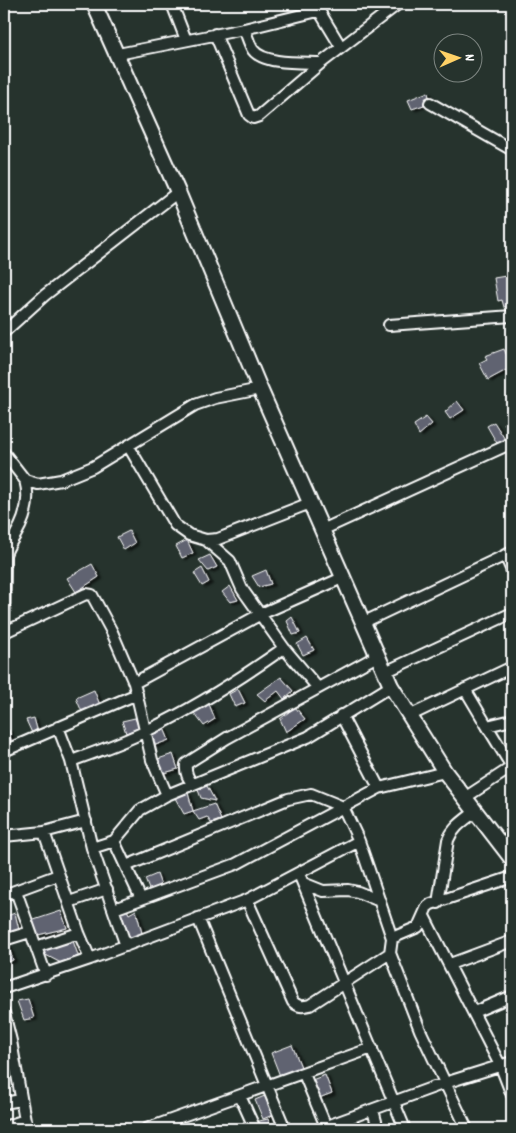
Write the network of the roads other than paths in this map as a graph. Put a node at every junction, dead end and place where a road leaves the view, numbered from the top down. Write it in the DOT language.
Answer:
graph roads {
  1 [pos="95,4"];
  2 [pos="172,4"];
  3 [pos="398,4"];
  4 [pos="317,7"];
  5 [pos="244,29"];
  6 [pos="215,34"];
  7 [pos="186,40"];
  8 [pos="341,47"];
  9 [pos="118,54"];
  10 [pos="321,63"];
  11 [pos="430,103"];
  12 [pos="512,150"];
  13 [pos="178,192"];
  14 [pos="512,316"];
  15 [pos="388,325"];
  16 [pos="4,332"];
  17 [pos="260,389"];
  18 [pos="512,443"];
  19 [pos="129,447"];
  20 [pos="4,453"];
  21 [pos="25,480"];
  22 [pos="38,484"];
  23 [pos="28,493"];
  24 [pos="310,503"];
  25 [pos="322,530"];
  26 [pos="206,540"];
  27 [pos="509,553"];
  28 [pos="512,571"];
  29 [pos="342,578"];
  30 [pos="512,613"];
  31 [pos="262,614"];
  32 [pos="362,623"];
  33 [pos="4,633"];
  34 [pos="284,648"];
  35 [pos="377,656"];
  36 [pos="512,667"];
  37 [pos="385,672"];
  38 [pos="134,683"];
  39 [pos="391,686"];
  40 [pos="318,688"];
  41 [pos="465,689"];
  42 [pos="137,694"];
  43 [pos="341,715"];
  44 [pos="409,716"];
  45 [pos="512,720"];
  46 [pos="487,726"];
  47 [pos="58,727"];
  48 [pos="145,732"];
  49 [pos="4,751"];
  50 [pos="71,762"];
  51 [pos="512,767"];
  52 [pos="445,772"];
  53 [pos="193,786"];
  54 [pos="379,788"];
  55 [pos="167,795"];
  56 [pos="466,798"];
  57 [pos="343,807"];
  58 [pos="476,811"];
  59 [pos="86,821"];
  60 [pos="44,832"];
  61 [pos="4,836"];
  62 [pos="114,841"];
  63 [pos="359,841"];
  64 [pos="92,848"];
  65 [pos="512,858"];
  66 [pos="126,866"];
  67 [pos="58,875"];
  68 [pos="512,877"];
  69 [pos="301,878"];
  70 [pos="107,889"];
  71 [pos="16,891"];
  72 [pos="4,895"];
  73 [pos="141,899"];
  74 [pos="247,900"];
  75 [pos="380,901"];
  76 [pos="69,902"];
  77 [pos="438,902"];
  78 [pos="114,909"];
  79 [pos="424,916"];
  80 [pos="198,918"];
  81 [pos="30,932"];
  82 [pos="79,933"];
  83 [pos="392,938"];
  84 [pos="4,940"];
  85 [pos="512,941"];
  86 [pos="126,946"];
  87 [pos="36,947"];
  88 [pos="390,952"];
  89 [pos="90,960"];
  90 [pos="450,964"];
  91 [pos="46,975"];
  92 [pos="345,982"];
  93 [pos="4,988"];
  94 [pos="512,996"];
  95 [pos="474,1012"];
  96 [pos="4,1013"];
  97 [pos="7,1041"];
  98 [pos="372,1048"];
  99 [pos="512,1062"];
  100 [pos="501,1067"];
  101 [pos="304,1074"];
  102 [pos="445,1083"];
  103 [pos="266,1087"];
  104 [pos="512,1095"];
  105 [pos="240,1096"];
  106 [pos="21,1100"];
  107 [pos="395,1102"];
  108 [pos="4,1103"];
  109 [pos="373,1110"];
  110 [pos="27,1125"];
  111 [pos="159,1127"];
  112 [pos="4,1128"];
  113 [pos="324,1128"];
  114 [pos="146,1129"];
  115 [pos="255,1129"];
  116 [pos="285,1129"];
  117 [pos="378,1129"];
  118 [pos="405,1129"];
  119 [pos="467,1129"];
  1 -- 9 [label="street"];
  2 -- 7 [label="street"];
  3 -- 8 [label="street"];
  4 -- 5 [label="street"];
  4 -- 8 [label="street"];
  5 -- 6 [label="street"];
  5 -- 10 [label="street"];
  6 -- 7 [label="street"];
  6 -- 10 [label="street"];
  7 -- 9 [label="street"];
  8 -- 10 [label="street"];
  9 -- 13 [label="street"];
  11 -- 12 [label="street"];
  13 -- 16 [label="street"];
  13 -- 17 [label="street"];
  14 -- 15 [label="street"];
  17 -- 19 [label="street"];
  17 -- 24 [label="street"];
  18 -- 25 [label="street"];
  19 -- 22 [label="street"];
  19 -- 26 [label="street"];
  20 -- 21 [label="street"];
  21 -- 22 [label="street"];
  21 -- 23 [label="street"];
  22 -- 23 [label="street"];
  23 -- 33 [label="street"];
  24 -- 25 [label="street"];
  24 -- 26 [label="street"];
  25 -- 29 [label="street"];
  26 -- 31 [label="street"];
  27 -- 28 [label="street"];
  27 -- 32 [label="street"];
  29 -- 31 [label="street"];
  29 -- 32 [label="street"];
  30 -- 37 [label="street"];
  31 -- 34 [label="street"];
  31 -- 38 [label="street"];
  32 -- 35 [label="street"];
  33 -- 38 [label="street"];
  34 -- 40 [label="street"];
  34 -- 48 [label="street"];
  35 -- 37 [label="street"];
  35 -- 40 [label="street"];
  36 -- 41 [label="street"];
  37 -- 39 [label="street"];
  38 -- 42 [label="street"];
  39 -- 43 [label="street"];
  39 -- 44 [label="street"];
  40 -- 53 [label="street"];
  41 -- 44 [label="street"];
  41 -- 46 [label="street"];
  42 -- 47 [label="street"];
  42 -- 48 [label="street"];
  43 -- 53 [label="street"];
  43 -- 54 [label="street"];
  44 -- 52 [label="street"];
  45 -- 46 [label="street"];
  46 -- 51 [label="street"];
  47 -- 49 [label="street"];
  47 -- 50 [label="street"];
  48 -- 50 [label="street"];
  48 -- 55 [label="street"];
  50 -- 59 [label="street"];
  51 -- 56 [label="street"];
  52 -- 54 [label="street"];
  52 -- 56 [label="street"];
  53 -- 55 [label="street"];
  54 -- 57 [label="street"];
  55 -- 62 [label="street"];
  56 -- 58 [label="street"];
  57 -- 63 [label="street"];
  57 -- 66 [label="street"];
  57 -- 73 [label="street"];
  58 -- 65 [label="street"];
  58 -- 77 [label="street"];
  59 -- 60 [label="street"];
  59 -- 64 [label="street"];
  60 -- 61 [label="street"];
  60 -- 67 [label="street"];
  62 -- 64 [label="street"];
  62 -- 66 [label="street"];
  63 -- 69 [label="street"];
  63 -- 75 [label="street"];
  64 -- 70 [label="street"];
  66 -- 73 [label="street"];
  67 -- 71 [label="street"];
  67 -- 76 [label="street"];
  68 -- 77 [label="street"];
  69 -- 74 [label="street"];
  69 -- 75 [label="street"];
  69 -- 92 [label="street"];
  70 -- 76 [label="street"];
  70 -- 78 [label="street"];
  71 -- 72 [label="street"];
  71 -- 81 [label="street"];
  73 -- 78 [label="street"];
  74 -- 80 [label="street"];
  74 -- 92 [label="street"];
  75 -- 83 [label="street"];
  76 -- 82 [label="street"];
  77 -- 79 [label="street"];
  78 -- 86 [label="street"];
  79 -- 83 [label="street"];
  79 -- 90 [label="street"];
  80 -- 86 [label="street"];
  80 -- 103 [label="street"];
  81 -- 84 [label="street"];
  81 -- 87 [label="street"];
  82 -- 87 [label="street"];
  82 -- 89 [label="street"];
  83 -- 88 [label="street"];
  85 -- 90 [label="street"];
  86 -- 89 [label="street"];
  87 -- 91 [label="street"];
  88 -- 92 [label="street"];
  88 -- 102 [label="street"];
  89 -- 91 [label="street"];
  90 -- 95 [label="street"];
  91 -- 93 [label="street"];
  92 -- 98 [label="street"];
  94 -- 95 [label="street"];
  95 -- 100 [label="street"];
  96 -- 97 [label="street"];
  97 -- 106 [label="street"];
  98 -- 101 [label="street"];
  98 -- 107 [label="street"];
  99 -- 100 [label="street"];
  100 -- 102 [label="street"];
  100 -- 104 [label="street"];
  101 -- 103 [label="street"];
  101 -- 113 [label="street"];
  102 -- 107 [label="street"];
  102 -- 119 [label="street"];
  103 -- 105 [label="street"];
  103 -- 116 [label="street"];
  105 -- 111 [label="street"];
  105 -- 115 [label="street"];
  106 -- 108 [label="street"];
  106 -- 110 [label="street"];
  107 -- 109 [label="street"];
  107 -- 118 [label="street"];
  109 -- 113 [label="street"];
  109 -- 117 [label="street"];
  110 -- 112 [label="street"];
  111 -- 114 [label="street"];
}
